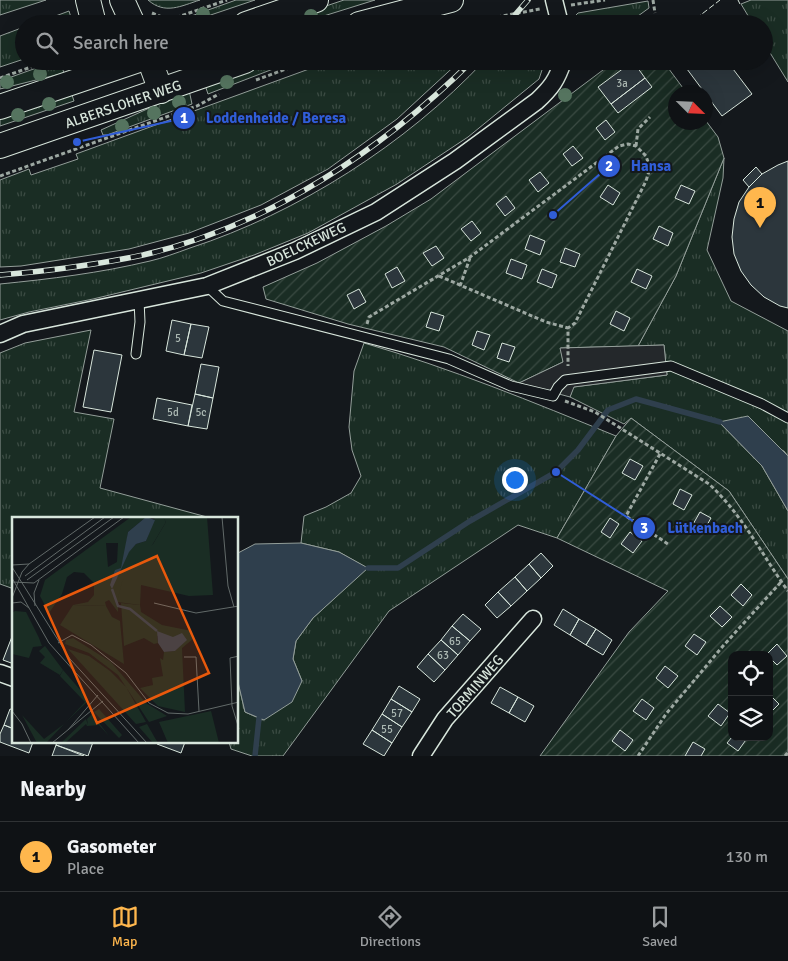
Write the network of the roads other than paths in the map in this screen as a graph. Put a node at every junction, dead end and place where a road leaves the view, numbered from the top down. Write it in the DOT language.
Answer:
graph roads {
  1 [pos="88,0"];
  2 [pos="122,0"];
  3 [pos="316,0"];
  4 [pos="451,0"];
  5 [pos="92,15"];
  6 [pos="139,15"];
  7 [pos="272,15"];
  8 [pos="394,15"];
  9 [pos="95,70"];
  10 [pos="106,70"];
  11 [pos="153,70"];
  12 [pos="220,70"];
  13 [pos="560,70"];
  14 [pos="161,91"];
  15 [pos="116,106"];
  16 [pos="0,107"];
  17 [pos="0,146"];
  18 [pos="207,286"];
  19 [pos="139,300"];
  20 [pos="0,334"];
  21 [pos="136,354"];
  22 [pos="788,418"];
  23 [pos="532,619"];
  24 [pos="0,673"];
  25 [pos="12,677"];
  26 [pos="421,756"];
  1 -- 5 [label="main road"];
  2 -- 6 [label="main road"];
  3 -- 7 [label="main road"];
  4 -- 8 [label="main road"];
  9 -- 16 [label="main road"];
  10 -- 15 [label="main road"];
  11 -- 14 [label="main road"];
  12 -- 14 [label="main road, ALBERSLOHER WEG"];
  13 -- 18 [label="street, BOELCKEWEG"];
  14 -- 15 [label="main road, ALBERSLOHER WEG"];
  15 -- 17 [label="main road, ALBERSLOHER WEG"];
  18 -- 19 [label="street, BOELCKEWEG"];
  18 -- 22 [label="lane"];
  19 -- 20 [label="street, BOELCKEWEG"];
  19 -- 21 [label="lane"];
  23 -- 26 [label="street, TORMINWEG"];
  24 -- 25 [label="street"];
}
